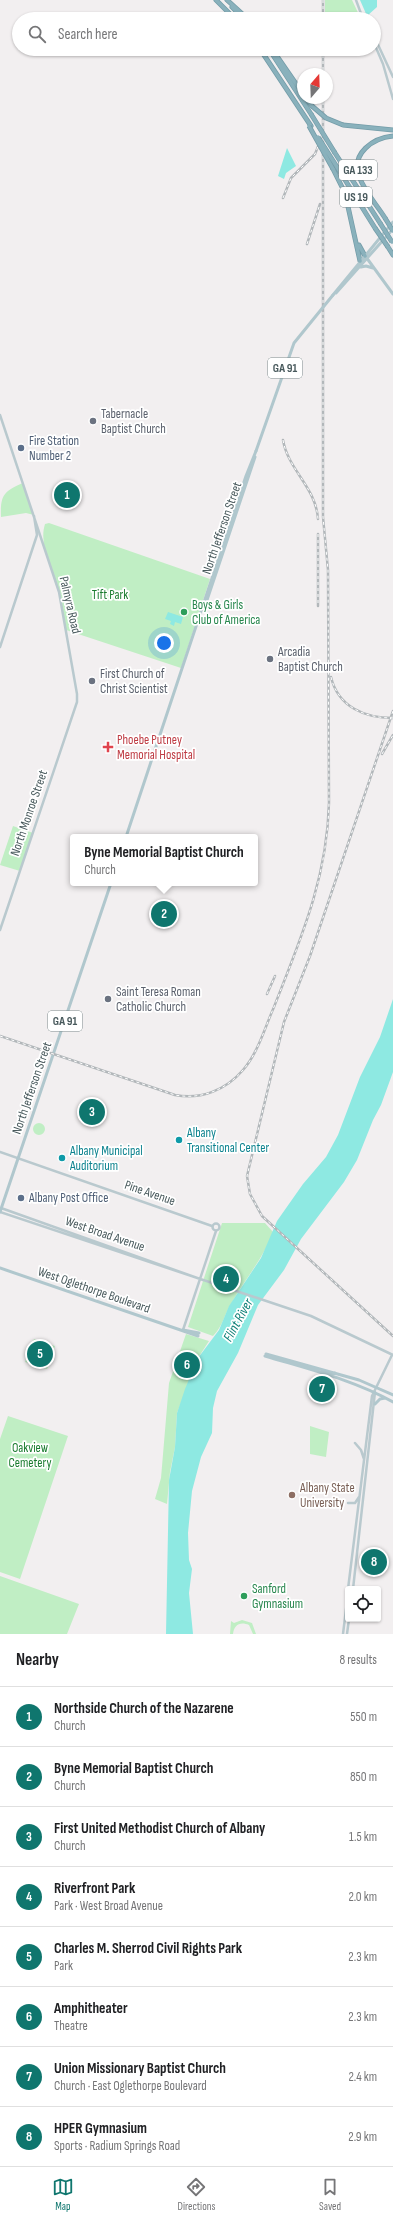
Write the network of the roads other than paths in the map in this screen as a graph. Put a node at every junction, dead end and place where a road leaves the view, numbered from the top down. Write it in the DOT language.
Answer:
graph roads {
  1 [pos="216,0"];
  2 [pos="226,0"];
  3 [pos="356,0"];
  4 [pos="228,12"];
  5 [pos="237,12"];
  6 [pos="240,12"];
  7 [pos="361,12"];
  8 [pos="381,49"];
  9 [pos="383,53"];
  10 [pos="265,56"];
  11 [pos="273,56"];
  12 [pos="277,56"];
  13 [pos="379,56"];
  14 [pos="393,76"];
  15 [pos="297,85"];
  16 [pos="393,99"];
  17 [pos="310,104"];
  18 [pos="393,128"];
  19 [pos="393,137"];
  20 [pos="335,168"];
  21 [pos="393,222"];
  22 [pos="393,230"];
  23 [pos="356,238"];
  24 [pos="392,243"];
  25 [pos="393,255"];
  26 [pos="366,257"];
  27 [pos="360,261"];
  28 [pos="358,269"];
  29 [pos="375,270"];
  30 [pos="393,294"];
  31 [pos="333,295"];
  32 [pos="0,415"];
  33 [pos="34,515"];
  34 [pos="0,647"];
  35 [pos="77,702"];
  36 [pos="127,834"];
  37 [pos="110,886"];
  38 [pos="0,930"];
  39 [pos="0,1152"];
  40 [pos="19,1158"];
  41 [pos="1,1208"];
  42 [pos="0,1212"];
  43 [pos="203,1221"];
  44 [pos="216,1224"];
  45 [pos="212,1226"];
  46 [pos="216,1231"];
  47 [pos="0,1268"];
  48 [pos="201,1279"];
  49 [pos="183,1330"];
  50 [pos="198,1335"];
  51 [pos="392,1355"];
  52 [pos="308,1369"];
  53 [pos="336,1372"];
  54 [pos="377,1387"];
  55 [pos="375,1392"];
  56 [pos="393,1396"];
  57 [pos="386,1398"];
  58 [pos="393,1402"];
  59 [pos="375,1404"];
  60 [pos="355,1443"];
  61 [pos="364,1461"];
  62 [pos="360,1495"];
  63 [pos="348,1503"];
  64 [pos="349,1586"];
  65 [pos="353,1586"];
  66 [pos="345,1618"];
  67 [pos="349,1622"];
  68 [pos="343,1634"];
  69 [pos="347,1634"];
  1 -- 4 [label="highway"];
  2 -- 5 [label="highway"];
  2 -- 6 [label="highway"];
  3 -- 7 [label="main road"];
  8 -- 9 [label="main road"];
  9 -- 14 [label="main road"];
  10 -- 20 [label="highway, bridge"];
  11 -- 24 [label="highway, US 19, bridge"];
  12 -- 15 [label="highway"];
  13 -- 16 [label="main road"];
  17 -- 18 [label="highway, bridge"];
  19 -- 22 [label="highway, GA 133, bridge"];
  20 -- 23 [label="highway"];
  20 -- 25 [label="highway, US 19, bridge"];
  21 -- 26 [label="main road, North Jefferson Street / GA 91"];
  22 -- 26 [label="main road, North Jefferson Street / GA 91"];
  23 -- 26 [label="highway"];
  23 -- 27 [label="highway"];
  26 -- 27 [label="main road, North Jefferson Street / GA 91"];
  26 -- 28 [label="main road, North Jefferson Street / GA 91"];
  26 -- 29 [label="main road"];
  27 -- 31 [label="main road, North Jefferson Street / GA 91"];
  28 -- 29 [label="main road"];
  28 -- 31 [label="main road, North Jefferson Street / GA 91"];
  29 -- 30 [label="main road"];
  31 -- 36 [label="main road, North Jefferson Street / GA 91, bridge"];
  32 -- 33 [label="main road, Palmyra Road"];
  33 -- 34 [label="main road, Palmyra Road"];
  33 -- 35 [label="main road, Palmyra Road"];
  35 -- 38 [label="main road, North Monroe Street"];
  37 -- 40 [label="main road, North Jefferson Street / GA 91"];
  39 -- 40 [label="main road, Pine Avenue"];
  40 -- 41 [label="main road, North Jefferson Street / GA 91"];
  40 -- 43 [label="main road, Pine Avenue"];
  41 -- 42 [label="main road, GA 91"];
  41 -- 48 [label="main road, West Broad Avenue"];
  42 -- 48 [label="main road, West Broad Avenue"];
  43 -- 44 [label="main road, Pine Avenue"];
  43 -- 45 [label="main road, Pine Avenue"];
  44 -- 45 [label="main road"];
  44 -- 46 [label="main road"];
  45 -- 46 [label="main road"];
  46 -- 48 [label="main road"];
  47 -- 49 [label="main road, West Oglethorpe Boulevard"];
  48 -- 49 [label="main road"];
  48 -- 51 [label="main road, West Broad Avenue"];
  49 -- 50 [label="main road, West Oglethorpe Boulevard"];
  51 -- 54 [label="main road"];
  52 -- 53 [label="main road"];
  52 -- 53 [label="main road"];
  52 -- 55 [label="main road"];
  53 -- 54 [label="main road"];
  54 -- 55 [label="main road"];
  54 -- 56 [label="main road"];
  55 -- 57 [label="main road"];
  55 -- 59 [label="main road"];
  55 -- 61 [label="main road"];
  57 -- 58 [label="main road"];
  57 -- 59 [label="main road"];
  59 -- 65 [label="main road"];
  60 -- 61 [label="main road"];
  61 -- 62 [label="main road"];
  62 -- 63 [label="main road"];
  62 -- 64 [label="main road"];
  66 -- 68 [label="main road"];
  67 -- 69 [label="main road"];
}
